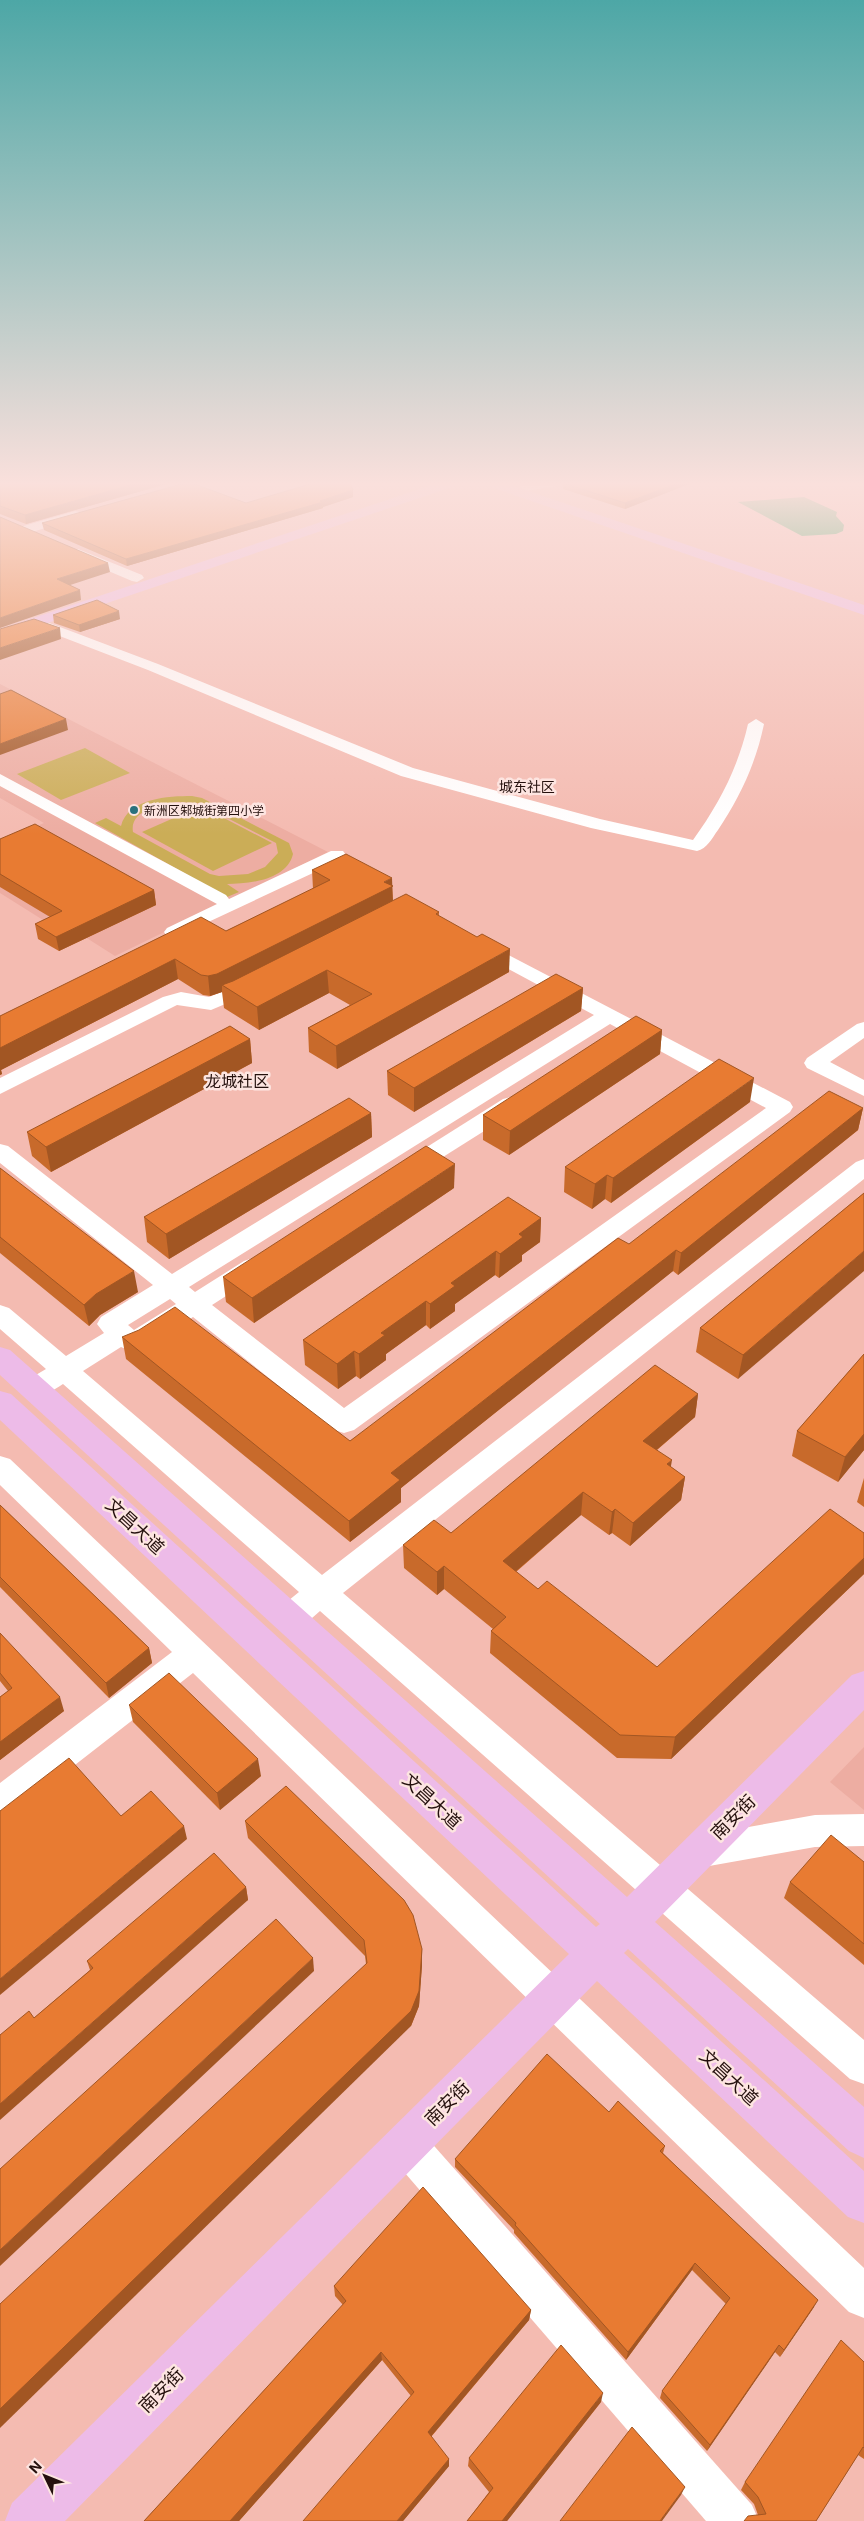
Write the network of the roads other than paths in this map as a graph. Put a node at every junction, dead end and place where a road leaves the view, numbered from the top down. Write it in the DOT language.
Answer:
graph roads {
  1 [pos="73,600"];
  2 [pos="103,600"];
  3 [pos="834,600"];
  4 [pos="864,610"];
  5 [pos="36,622"];
  6 [pos="0,624"];
  7 [pos="0,634"];
  8 [pos="756,724"];
  9 [pos="0,779"];
  10 [pos="337,855"];
  11 [pos="220,898"];
  12 [pos="456,934"];
  13 [pos="158,940"];
  14 [pos="269,977"];
  15 [pos="609,1015"];
  16 [pos="632,1027"];
  17 [pos="864,1028"];
  18 [pos="607,1043"];
  19 [pos="0,1087"];
  20 [pos="864,1088"];
  21 [pos="531,1091"];
  22 [pos="0,1151"];
  23 [pos="864,1167"];
  24 [pos="388,1182"];
  25 [pos="270,1256"];
  26 [pos="170,1286"];
  27 [pos="194,1304"];
  28 [pos="0,1314"];
  29 [pos="122,1334"];
  30 [pos="0,1358"];
  31 [pos="65,1369"];
  32 [pos="34,1389"];
  33 [pos="0,1402"];
  34 [pos="0,1467"];
  35 [pos="322,1592"];
  36 [pos="289,1618"];
  37 [pos="194,1654"];
  38 [pos="864,1686"];
  39 [pos="0,1803"];
  40 [pos="864,1830"];
  41 [pos="698,1852"];
  42 [pos="662,1888"];
  43 [pos="627,1923"];
  44 [pos="596,1954"];
  45 [pos="552,1998"];
  46 [pos="864,2065"];
  47 [pos="864,2136"];
  48 [pos="406,2144"];
  49 [pos="864,2201"];
  50 [pos="864,2297"];
  51 [pos="30,2521"];
  52 [pos="736,2521"];
  1 -- 6 [label="main road"];
  2 -- 5 [label="main road"];
  3 -- 4 [label="main road"];
  5 -- 7 [label="main road"];
  5 -- 8 [label="street"];
  9 -- 11 [label="street"];
  10 -- 13 [label="street"];
  12 -- 15 [label="street"];
  14 -- 19 [label="street"];
  15 -- 16 [label="street"];
  15 -- 26 [label="street"];
  16 -- 18 [label="street"];
  16 -- 27 [label="street"];
  17 -- 20 [label="street"];
  21 -- 24 [label="street"];
  22 -- 26 [label="street"];
  23 -- 35 [label="street"];
  25 -- 27 [label="street"];
  26 -- 27 [label="street"];
  26 -- 29 [label="street"];
  27 -- 29 [label="street"];
  28 -- 31 [label="street"];
  29 -- 31 [label="street"];
  30 -- 32 [label="main road"];
  31 -- 32 [label="street"];
  31 -- 35 [label="street"];
  32 -- 36 [label="main road"];
  33 -- 44 [label="main road, 文昌大道"];
  34 -- 37 [label="street"];
  35 -- 36 [label="street"];
  35 -- 42 [label="street"];
  36 -- 43 [label="main road"];
  37 -- 39 [label="street"];
  37 -- 45 [label="street"];
  38 -- 41 [label="main road, 南安街"];
  40 -- 41 [label="street"];
  41 -- 42 [label="main road, 南安街"];
  42 -- 43 [label="main road, 南安街"];
  42 -- 46 [label="street"];
  43 -- 44 [label="main road, 南安街"];
  43 -- 47 [label="main road"];
  44 -- 45 [label="main road, 南安街"];
  44 -- 49 [label="main road, 文昌大道"];
  45 -- 48 [label="main road, 南安街"];
  45 -- 50 [label="street"];
  48 -- 51 [label="main road, 南安街"];
  48 -- 52 [label="street"];
}
